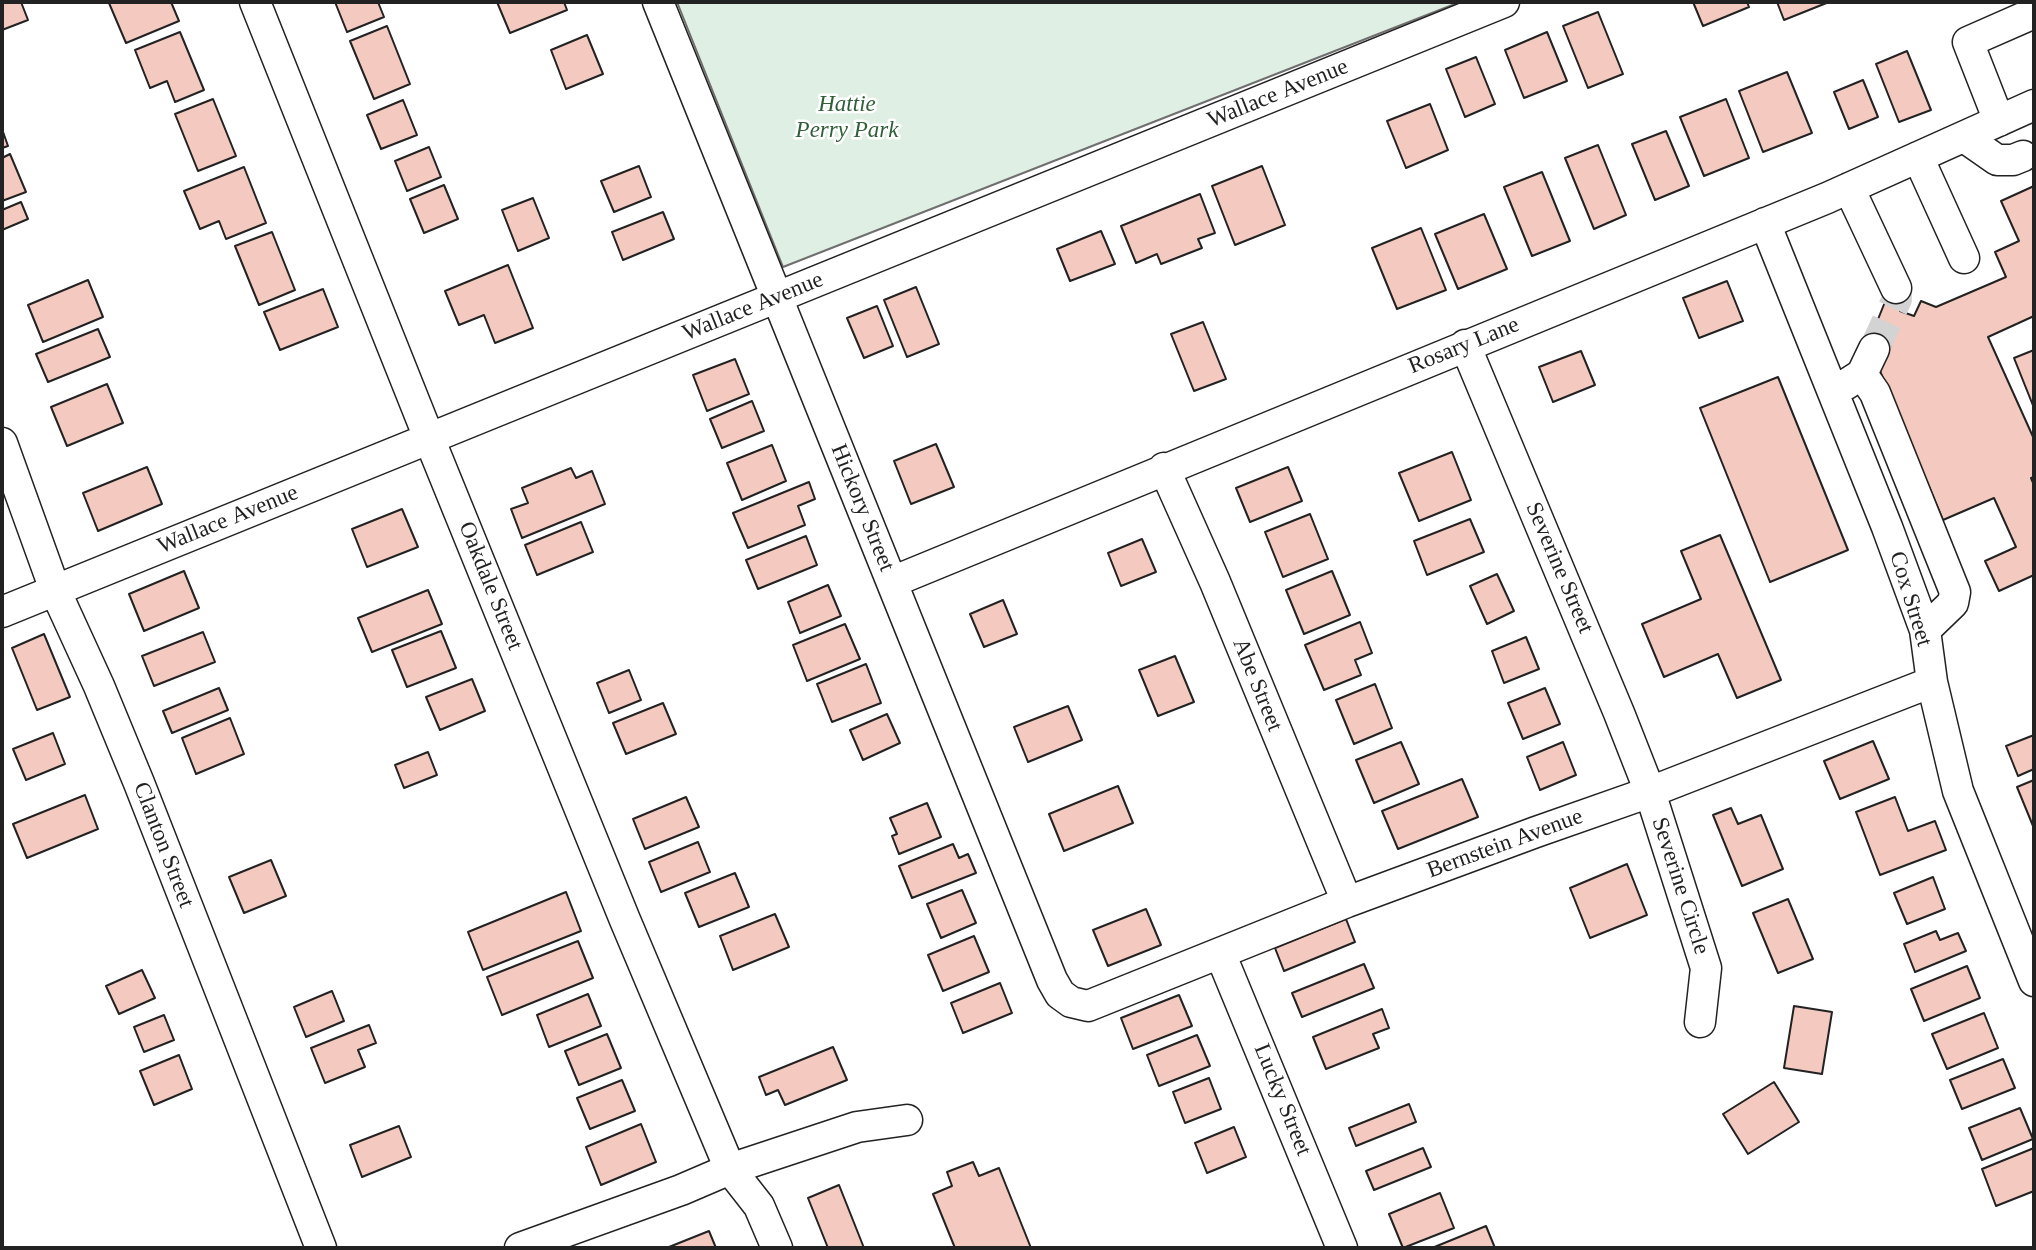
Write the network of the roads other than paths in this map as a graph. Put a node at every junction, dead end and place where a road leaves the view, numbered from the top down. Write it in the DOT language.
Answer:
graph roads {
  1 [pos="255,2"];
  2 [pos="659,2"];
  3 [pos="1504,2"];
  4 [pos="2034,13"];
  5 [pos="2034,105"];
  6 [pos="1999,121"];
  7 [pos="1964,137"];
  8 [pos="2030,153"];
  9 [pos="1919,157"];
  10 [pos="1849,188"];
  11 [pos="1765,223"];
  12 [pos="1964,258"];
  13 [pos="1896,288"];
  14 [pos="778,298"];
  15 [pos="1465,345"];
  16 [pos="1833,392"];
  17 [pos="429,438"];
  18 [pos="2,443"];
  19 [pos="1164,468"];
  20 [pos="1932,534"];
  21 [pos="1895,549"];
  22 [pos="891,582"];
  23 [pos="55,590"];
  24 [pos="2,612"];
  25 [pos="1925,630"];
  26 [pos="1932,682"];
  27 [pos="1650,792"];
  28 [pos="1347,902"];
  29 [pos="1220,953"];
  30 [pos="2034,981"];
  31 [pos="1079,1004"];
  32 [pos="1700,1022"];
  33 [pos="907,1120"];
  34 [pos="730,1169"];
  35 [pos="321,1248"];
  36 [pos="520,1248"];
  37 [pos="777,1248"];
  38 [pos="1342,1248"];
  1 -- 17 [label="street, Oakdale Street"];
  2 -- 14 [label="street, Hickory Street"];
  3 -- 14 [label="street, Wallace Avenue"];
  4 -- 6 [label="street"];
  5 -- 6 [label="street, Rosary Lane"];
  6 -- 7 [label="street, Rosary Lane"];
  7 -- 8 [label="street"];
  7 -- 9 [label="street, Rosary Lane"];
  9 -- 10 [label="street, Rosary Lane"];
  9 -- 12 [label="street"];
  10 -- 11 [label="street, Rosary Lane"];
  10 -- 13 [label="street"];
  11 -- 15 [label="street, Rosary Lane"];
  11 -- 16 [label="street, Cox Street"];
  14 -- 17 [label="street, Wallace Avenue"];
  14 -- 22 [label="street, Hickory Street"];
  15 -- 19 [label="street, Rosary Lane"];
  15 -- 27 [label="street, Severine Street"];
  16 -- 20 [label="street"];
  16 -- 21 [label="street, Cox Street"];
  17 -- 23 [label="street, Wallace Avenue"];
  17 -- 34 [label="street, Oakdale Street"];
  18 -- 23 [label="street, Clanton Street"];
  19 -- 22 [label="street, Rosary Lane"];
  19 -- 28 [label="street, Abe Street"];
  20 -- 21 [label="street"];
  20 -- 25 [label="street"];
  21 -- 25 [label="street, Cox Street"];
  22 -- 31 [label="street, Hickory Street"];
  23 -- 24 [label="street, Wallace Avenue"];
  23 -- 35 [label="street, Clanton Street"];
  25 -- 26 [label="street, Cox Street"];
  26 -- 27 [label="street, Bernstein Avenue"];
  26 -- 30 [label="street, Cox Street"];
  27 -- 28 [label="street, Bernstein Avenue"];
  27 -- 32 [label="street, Severine Circle"];
  28 -- 29 [label="street, Bernstein Avenue"];
  29 -- 31 [label="street, Bernstein Avenue"];
  29 -- 38 [label="street, Lucky Street"];
  33 -- 34 [label="street"];
  34 -- 36 [label="street"];
  34 -- 37 [label="street, Oakdale Street"];
}
